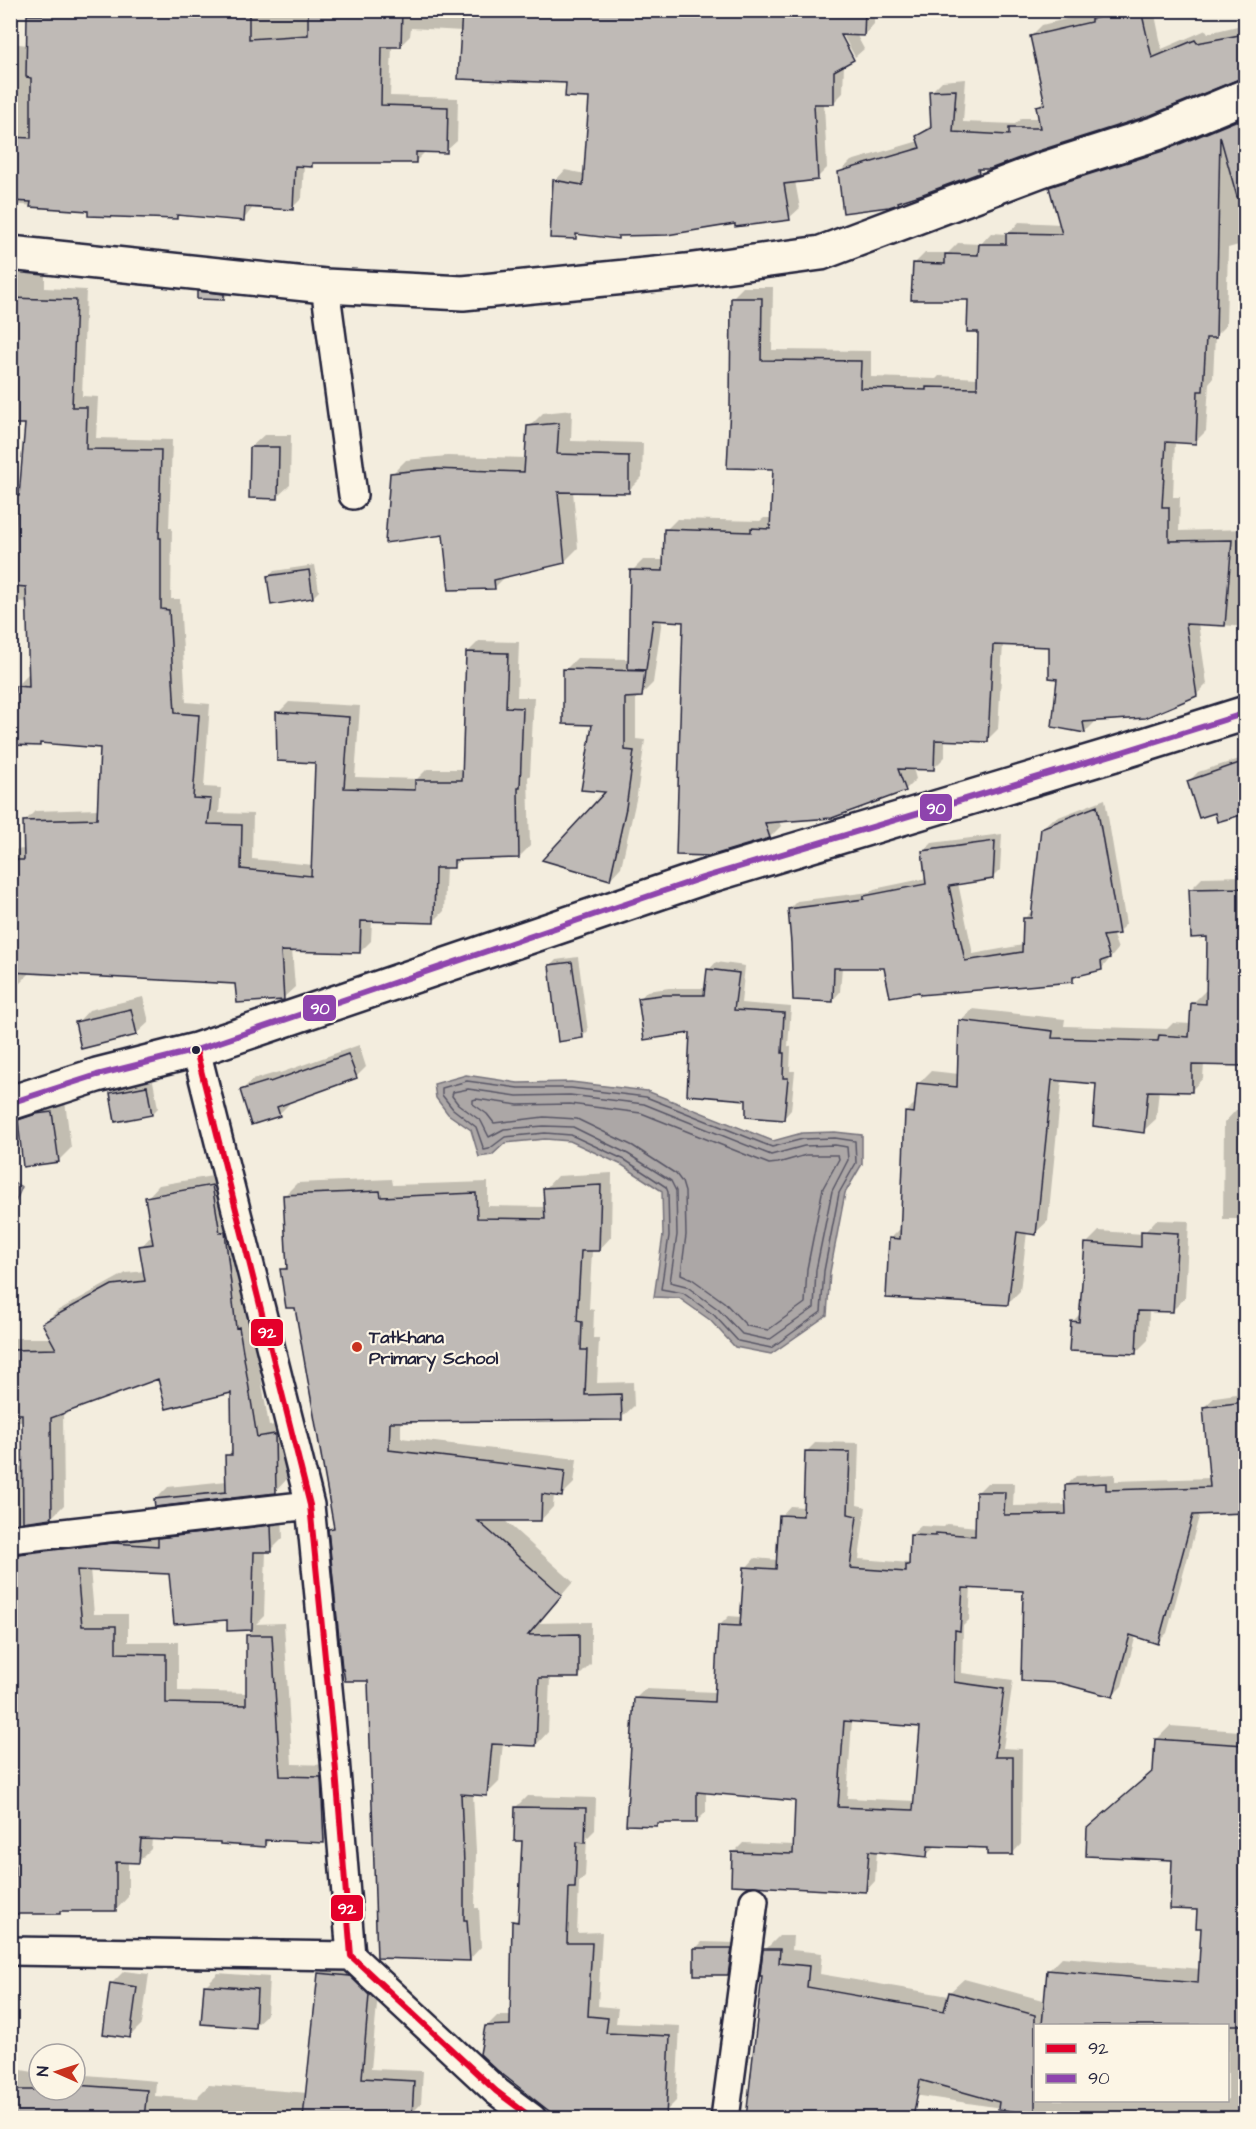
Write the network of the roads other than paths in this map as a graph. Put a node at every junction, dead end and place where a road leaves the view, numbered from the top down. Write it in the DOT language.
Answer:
graph roads {
  1 [pos="1245,96"];
  2 [pos="10,253"];
  3 [pos="325,286"];
  4 [pos="353,495"];
  5 [pos="1245,713"];
  6 [pos="196,1050"];
  7 [pos="10,1103"];
  8 [pos="310,1505"];
  9 [pos="10,1539"];
  10 [pos="754,1900"];
  11 [pos="10,1951"];
  12 [pos="351,1956"];
  13 [pos="532,2118"];
  14 [pos="725,2118"];
  1 -- 3 [label="main road"];
  2 -- 3 [label="main road"];
  3 -- 4 [label="street"];
  5 -- 6 [label="main road"];
  6 -- 7 [label="main road"];
  6 -- 8 [label="street"];
  8 -- 9 [label="street"];
  8 -- 12 [label="street"];
  10 -- 14 [label="street"];
  11 -- 12 [label="street"];
  12 -- 13 [label="street"];
}
